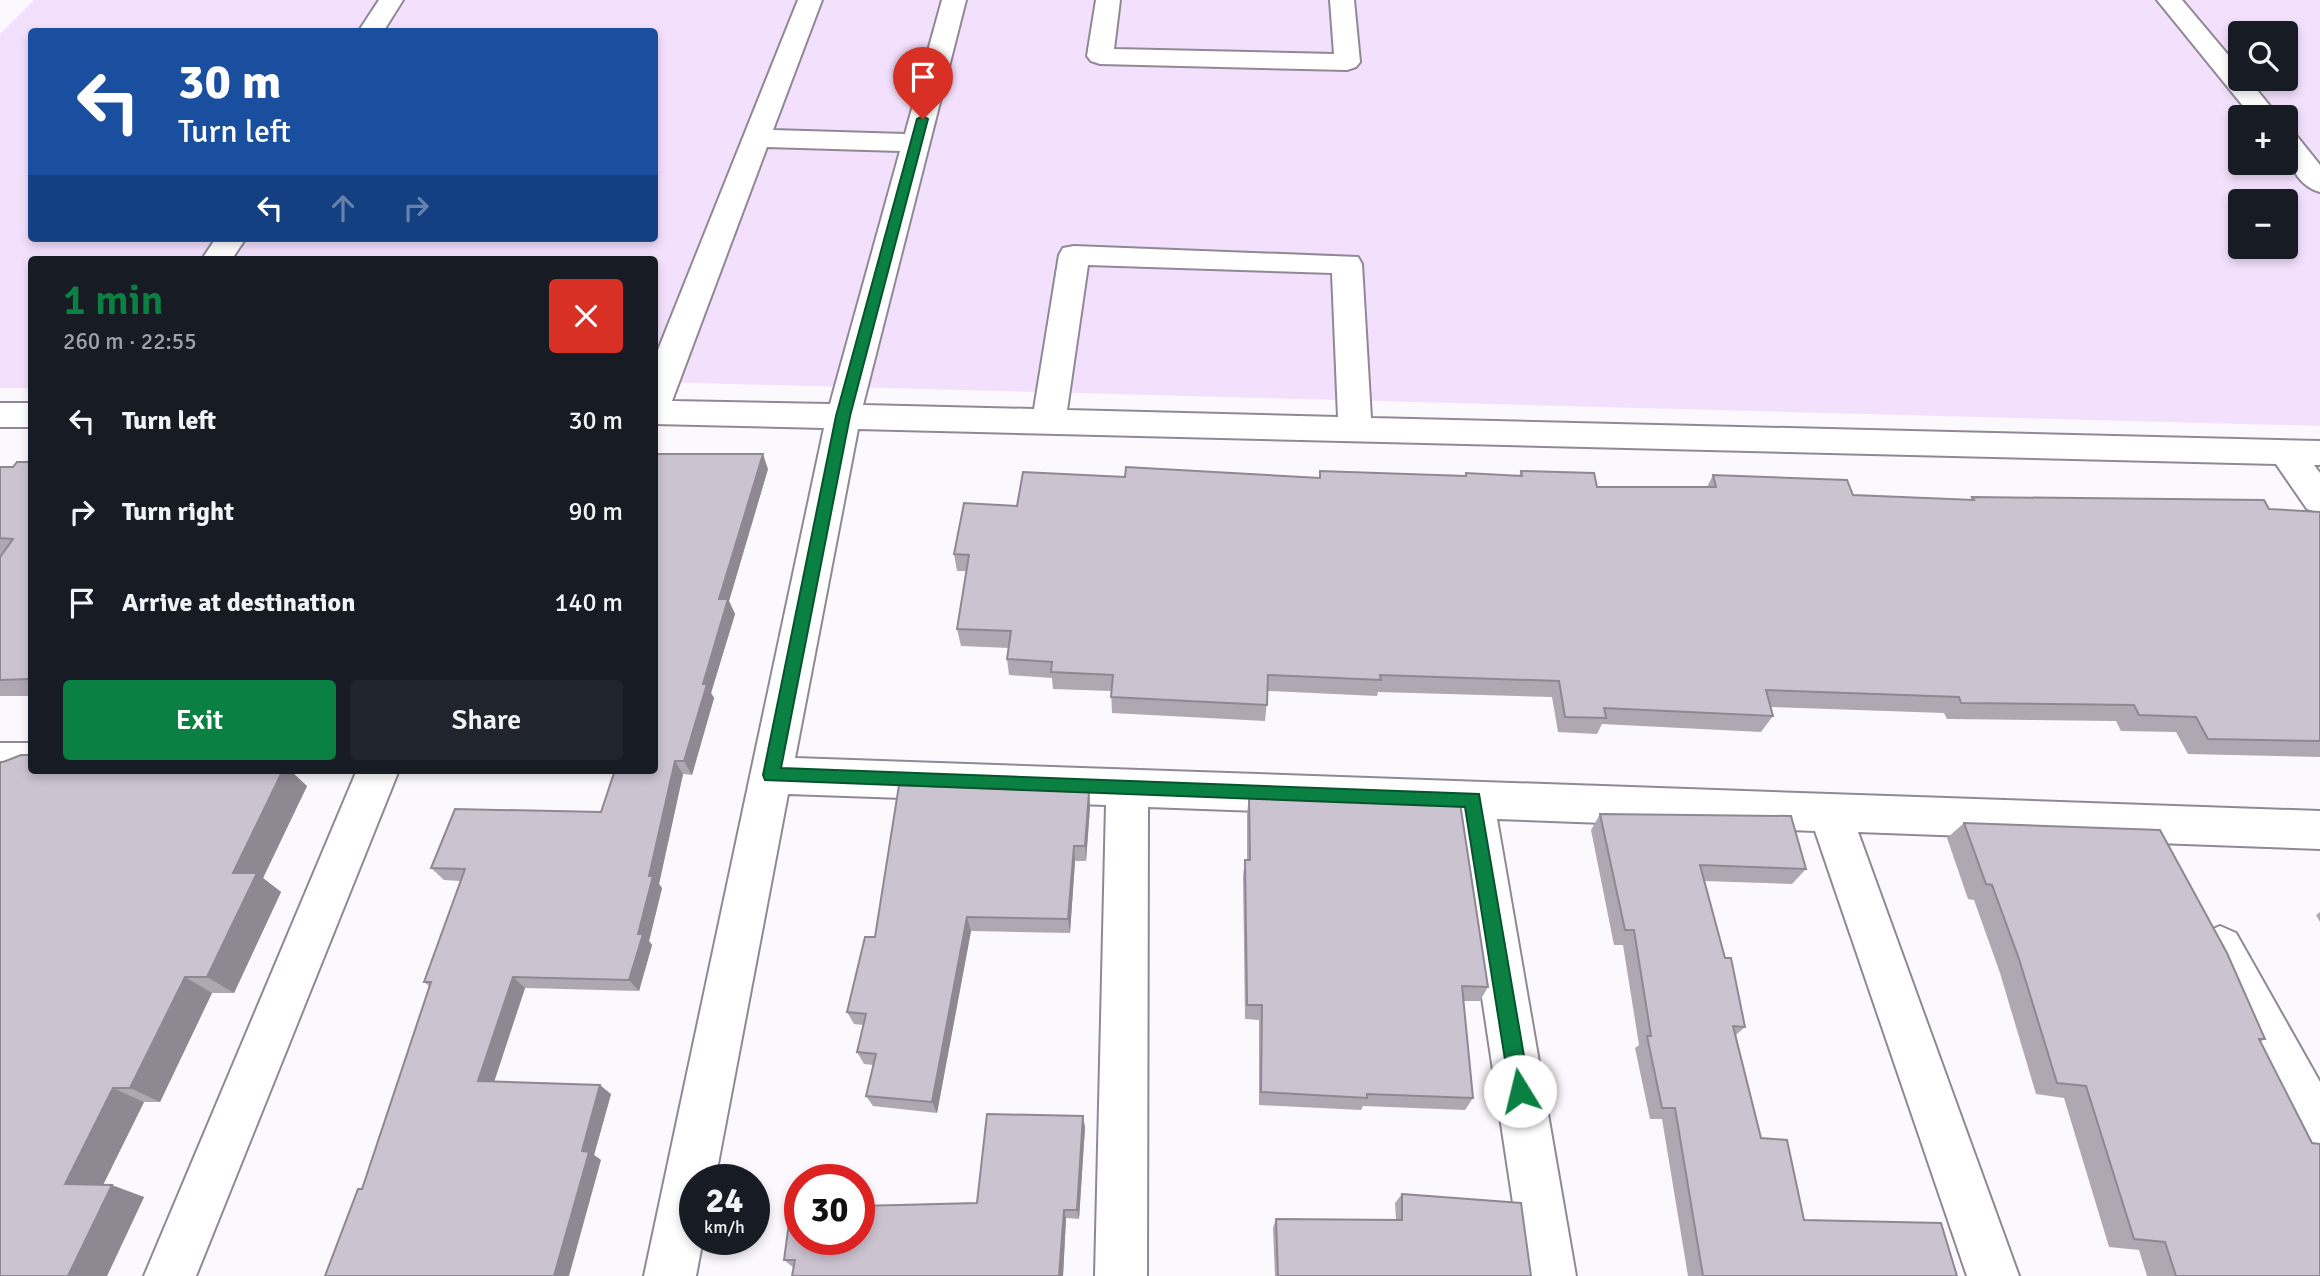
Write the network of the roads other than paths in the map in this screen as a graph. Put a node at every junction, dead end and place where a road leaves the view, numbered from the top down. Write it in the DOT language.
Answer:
graph roads {
  1 [pos="391,0"];
  2 [pos="810,0"];
  3 [pos="954,0"];
  4 [pos="1108,0"];
  5 [pos="1342,0"];
  6 [pos="2169,0"];
  7 [pos="373,28"];
  8 [pos="2256,105"];
  9 [pos="756,138"];
  10 [pos="916,143"];
  11 [pos="2298,156"];
  12 [pos="2320,183"];
  13 [pos="658,393"];
  14 [pos="658,412"];
  15 [pos="0,415"];
  16 [pos="28,415"];
  17 [pos="843,416"];
  18 [pos="1049,422"];
  19 [pos="1355,429"];
  20 [pos="2286,452"];
  21 [pos="2320,453"];
  22 [pos="2320,500"];
  23 [pos="0,761"];
  24 [pos="28,761"];
  25 [pos="376,774"];
  26 [pos="771,775"];
  27 [pos="1127,788"];
  28 [pos="1473,800"];
  29 [pos="1830,813"];
  30 [pos="2320,831"];
  31 [pos="2200,910"];
  32 [pos="2320,1130"];
  33 [pos="170,1276"];
  34 [pos="670,1276"];
  35 [pos="1121,1276"];
  36 [pos="1549,1276"];
  37 [pos="1993,1276"];
  1 -- 7 [label="street"];
  2 -- 9 [label="street"];
  3 -- 10 [label="street"];
  4 -- 5 [label="street"];
  6 -- 8 [label="street"];
  9 -- 10 [label="street"];
  9 -- 13 [label="street"];
  10 -- 17 [label="street"];
  11 -- 12 [label="street"];
  14 -- 17 [label="street"];
  15 -- 16 [label="street"];
  17 -- 18 [label="street"];
  17 -- 26 [label="street"];
  18 -- 19 [label="street"];
  18 -- 19 [label="street"];
  19 -- 20 [label="street"];
  20 -- 21 [label="street"];
  20 -- 22 [label="street"];
  23 -- 24 [label="street"];
  25 -- 33 [label="street"];
  26 -- 27 [label="street"];
  26 -- 34 [label="street"];
  27 -- 28 [label="street"];
  27 -- 35 [label="street"];
  28 -- 29 [label="street"];
  28 -- 36 [label="street"];
  29 -- 30 [label="street"];
  29 -- 37 [label="street"];
  31 -- 32 [label="street"];
}
